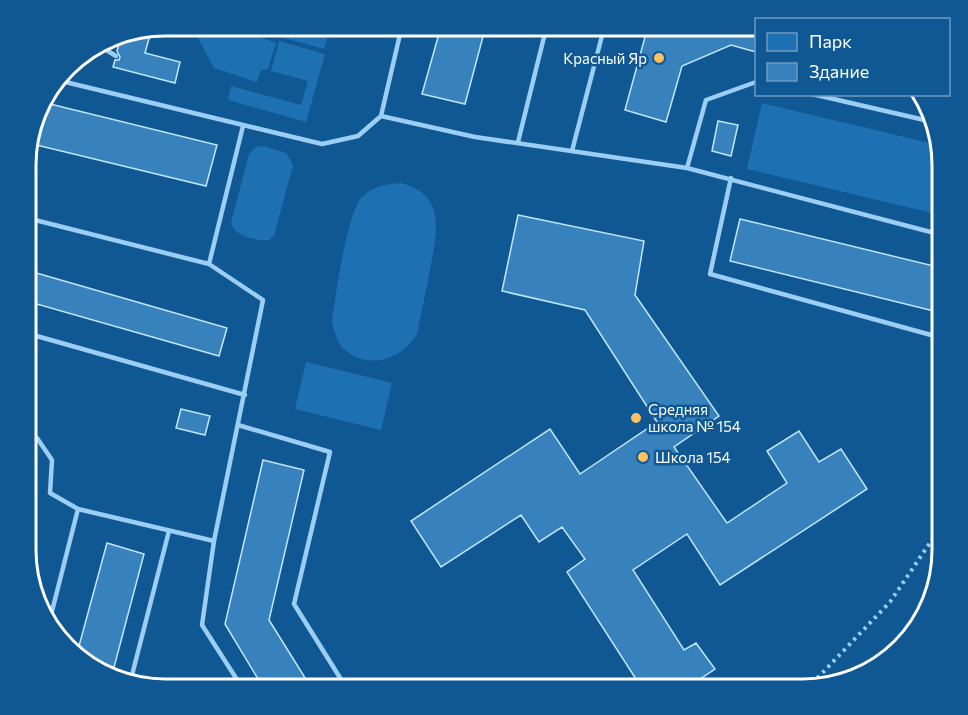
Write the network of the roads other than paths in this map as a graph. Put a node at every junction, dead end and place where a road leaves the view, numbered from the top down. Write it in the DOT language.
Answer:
graph roads {
  1 [pos="400,36"];
  2 [pos="544,36"];
  3 [pos="602,36"];
  4 [pos="106,50"];
  5 [pos="116,56"];
  6 [pos="66,82"];
  7 [pos="755,82"];
  8 [pos="821,96"];
  9 [pos="381,116"];
  10 [pos="924,120"];
  11 [pos="243,126"];
  12 [pos="518,142"];
  13 [pos="572,151"];
  14 [pos="687,168"];
  15 [pos="731,178"];
  16 [pos="36,220"];
  17 [pos="932,232"];
  18 [pos="209,264"];
  19 [pos="932,335"];
  20 [pos="36,336"];
  21 [pos="245,395"];
  22 [pos="238,425"];
  23 [pos="36,438"];
  24 [pos="78,509"];
  25 [pos="169,531"];
  26 [pos="214,541"];
  27 [pos="52,612"];
  28 [pos="132,675"];
  29 [pos="237,679"];
  30 [pos="341,679"];
  1 -- 9 [label="lane"];
  2 -- 12 [label="lane"];
  3 -- 13 [label="lane"];
  4 -- 5 [label="lane"];
  6 -- 11 [label="lane"];
  7 -- 14 [label="lane"];
  8 -- 10 [label="lane"];
  9 -- 11 [label="lane"];
  9 -- 12 [label="lane"];
  11 -- 18 [label="lane"];
  12 -- 13 [label="lane"];
  13 -- 14 [label="lane"];
  14 -- 15 [label="lane"];
  15 -- 17 [label="lane"];
  15 -- 19 [label="lane"];
  16 -- 18 [label="lane"];
  18 -- 21 [label="lane"];
  20 -- 21 [label="lane"];
  21 -- 22 [label="lane"];
  22 -- 26 [label="lane"];
  22 -- 30 [label="lane"];
  23 -- 24 [label="lane"];
  24 -- 25 [label="lane"];
  24 -- 27 [label="lane"];
  25 -- 26 [label="lane"];
  25 -- 28 [label="lane"];
  26 -- 29 [label="lane"];
}
